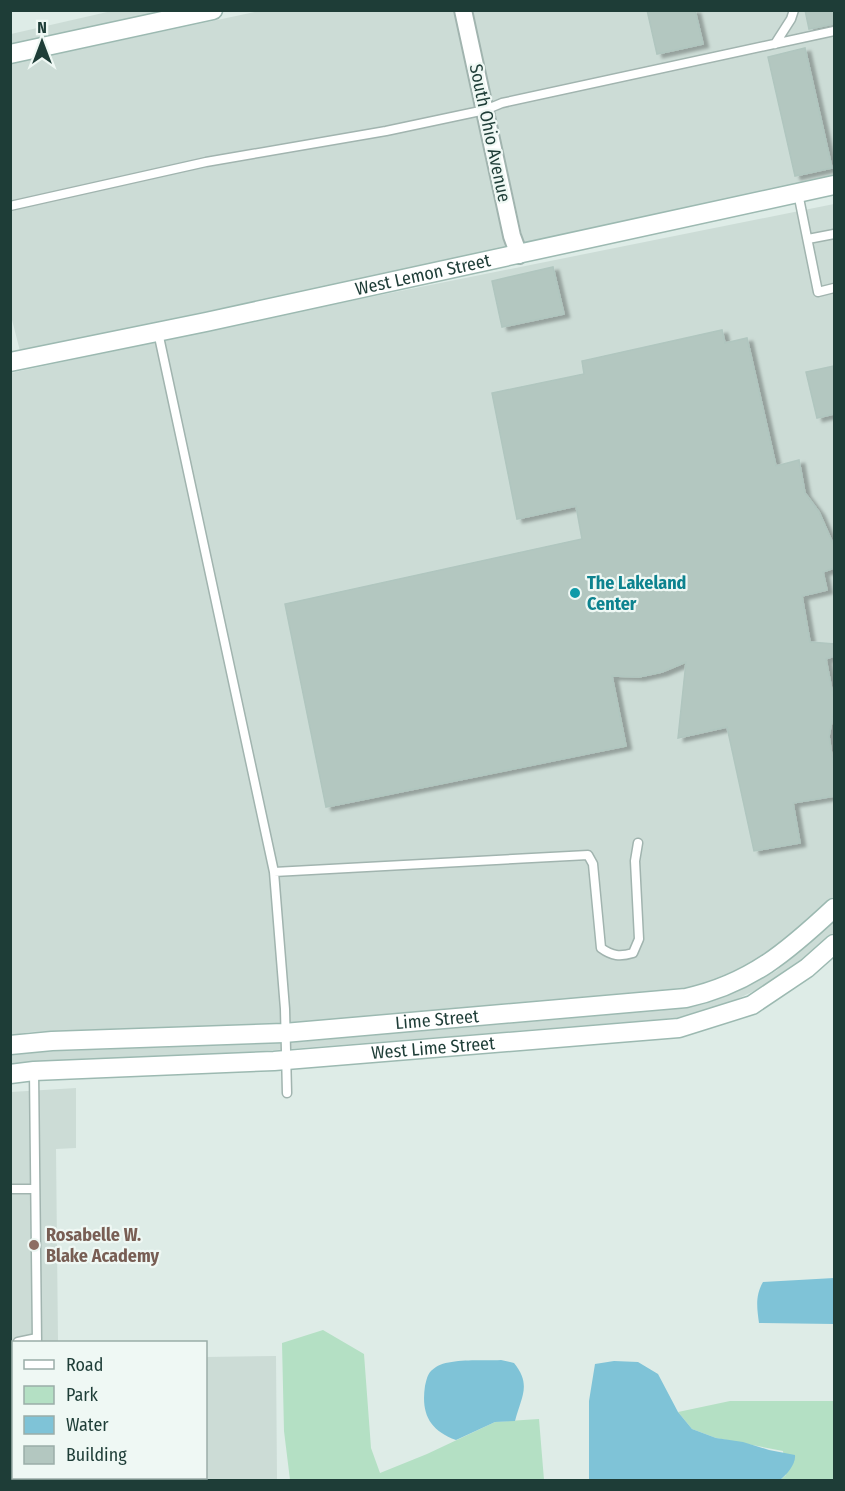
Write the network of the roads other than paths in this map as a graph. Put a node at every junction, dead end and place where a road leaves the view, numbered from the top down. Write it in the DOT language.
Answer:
graph roads {
  1 [pos="213,10"];
  2 [pos="463,10"];
  3 [pos="794,10"];
  4 [pos="834,31"];
  5 [pos="775,44"];
  6 [pos="10,54"];
  7 [pos="485,110"];
  8 [pos="834,185"];
  9 [pos="798,193"];
  10 [pos="10,206"];
  11 [pos="834,234"];
  12 [pos="808,239"];
  13 [pos="519,255"];
  14 [pos="834,288"];
  15 [pos="158,333"];
  16 [pos="12,358"];
  17 [pos="638,843"];
  18 [pos="274,872"];
  19 [pos="834,908"];
  20 [pos="834,944"];
  21 [pos="284,1033"];
  22 [pos="10,1045"];
  23 [pos="286,1060"];
  24 [pos="34,1071"];
  25 [pos="10,1074"];
  26 [pos="287,1093"];
  27 [pos="10,1189"];
  28 [pos="36,1189"];
  29 [pos="37,1340"];
  1 -- 6 [label="street"];
  2 -- 7 [label="street, South Ohio Avenue"];
  3 -- 5 [label="lane"];
  4 -- 5 [label="lane"];
  5 -- 7 [label="lane"];
  7 -- 10 [label="lane"];
  7 -- 13 [label="street, South Ohio Avenue"];
  8 -- 9 [label="street, West Lemon Street"];
  9 -- 12 [label="lane"];
  9 -- 13 [label="street, West Lemon Street"];
  11 -- 12 [label="lane"];
  12 -- 14 [label="lane"];
  13 -- 15 [label="street, West Lemon Street"];
  15 -- 16 [label="street, West Lemon Street"];
  15 -- 18 [label="lane"];
  17 -- 18 [label="lane"];
  18 -- 21 [label="lane"];
  19 -- 21 [label="street, Lime Street"];
  20 -- 23 [label="street, West Lime Street"];
  21 -- 22 [label="street, Lime Street"];
  21 -- 23 [label="lane"];
  23 -- 24 [label="street, West Lime Street"];
  23 -- 26 [label="lane"];
  24 -- 25 [label="street, West Lime Street"];
  24 -- 28 [label="lane"];
  27 -- 28 [label="lane"];
  28 -- 29 [label="lane"];
}
